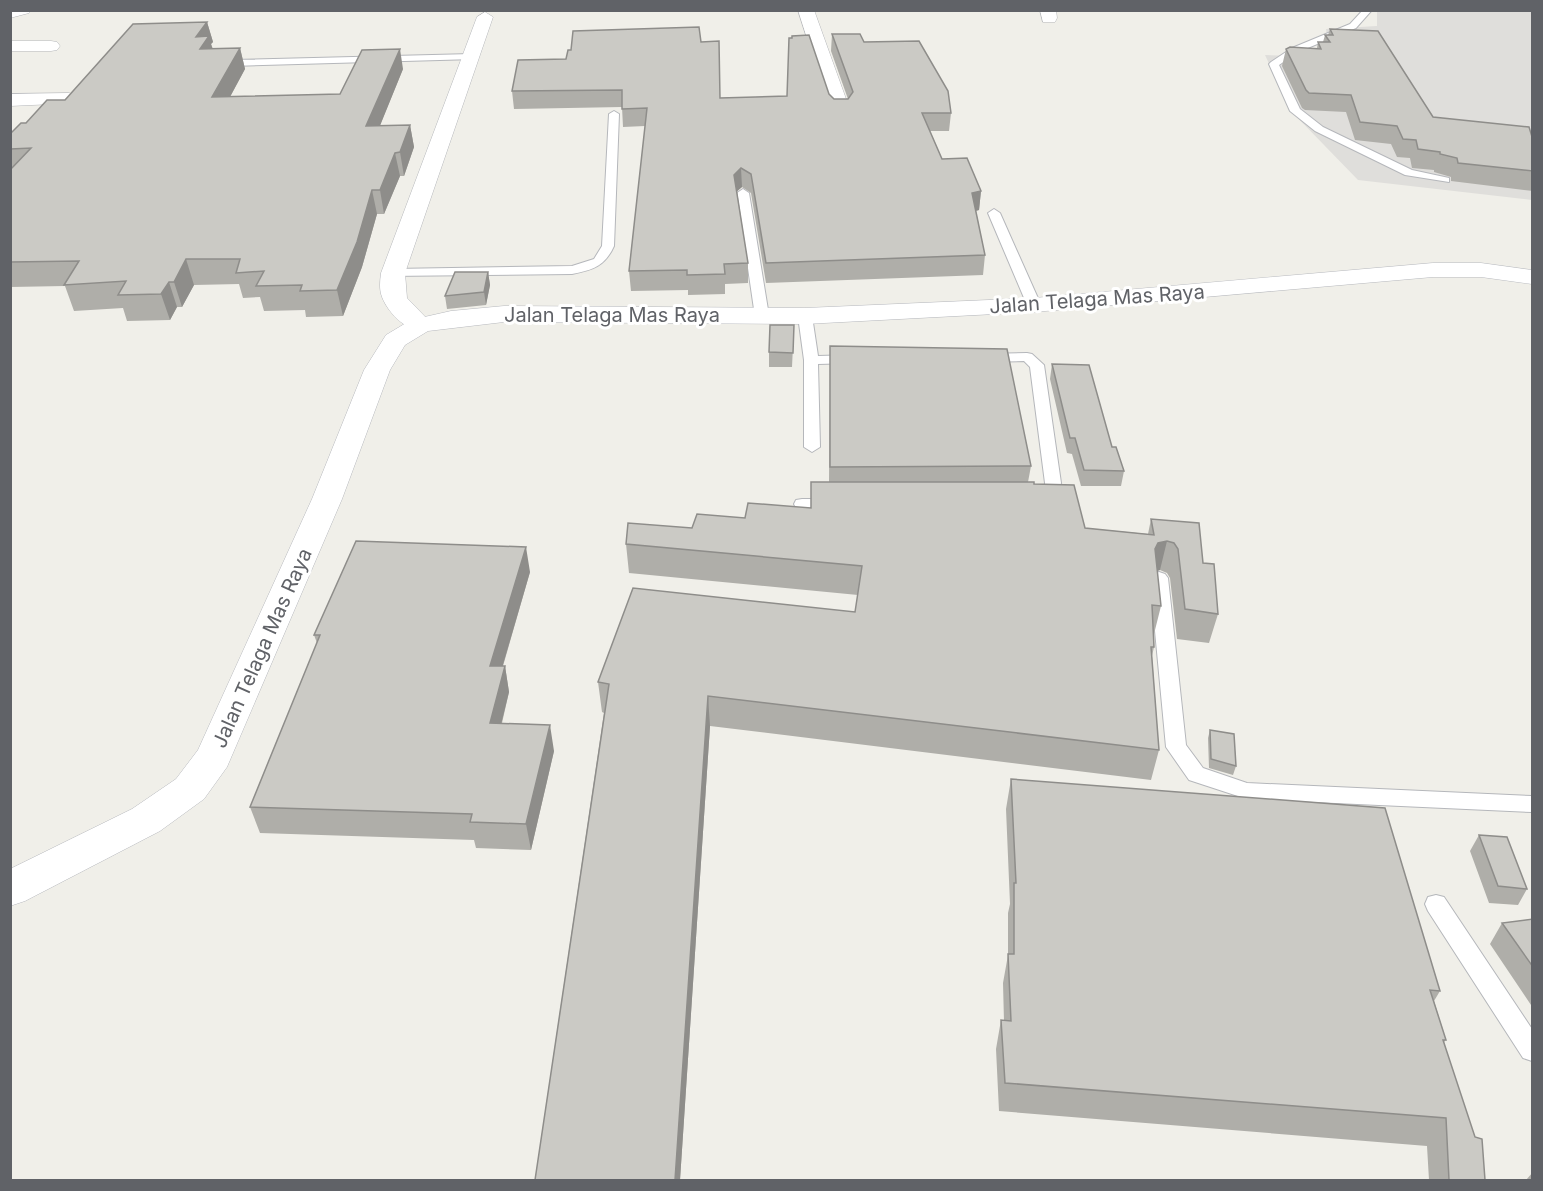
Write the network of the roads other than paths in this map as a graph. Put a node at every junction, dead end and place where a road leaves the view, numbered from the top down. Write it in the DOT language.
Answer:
graph roads {
  1 [pos="23,10"];
  2 [pos="820,10"];
  3 [pos="1368,10"];
  4 [pos="806,11"];
  5 [pos="10,13"];
  6 [pos="485,17"];
  7 [pos="10,46"];
  8 [pos="51,46"];
  9 [pos="472,57"];
  10 [pos="232,63"];
  11 [pos="69,99"];
  12 [pos="10,100"];
  13 [pos="840,110"];
  14 [pos="614,114"];
  15 [pos="1445,180"];
  16 [pos="743,194"];
  17 [pos="994,213"];
  18 [pos="393,273"];
  19 [pos="1533,277"];
  20 [pos="1034,305"];
  21 [pos="762,316"];
  22 [pos="805,316"];
  23 [pos="420,325"];
  24 [pos="967,358"];
  25 [pos="871,359"];
  26 [pos="811,360"];
  27 [pos="812,447"];
  28 [pos="1024,503"];
  29 [pos="802,504"];
  30 [pos="848,504"];
  31 [pos="1159,578"];
  32 [pos="1533,804"];
  33 [pos="10,889"];
  34 [pos="1436,904"];
  35 [pos="1533,1050"];
  1 -- 5 [label="main road"];
  2 -- 4 [label="main road"];
  3 -- 15 [label="lane"];
  4 -- 13 [label="main road"];
  6 -- 9 [label="main road"];
  7 -- 8 [label="main road"];
  9 -- 10 [label="lane"];
  9 -- 18 [label="main road"];
  11 -- 12 [label="main road"];
  14 -- 18 [label="lane"];
  16 -- 21 [label="lane"];
  17 -- 20 [label="lane"];
  18 -- 23 [label="main road"];
  19 -- 20 [label="main road, Jalan Telaga Mas Raya"];
  20 -- 22 [label="main road, Jalan Telaga Mas Raya"];
  21 -- 22 [label="main road, Jalan Telaga Mas Raya"];
  21 -- 23 [label="main road, Jalan Telaga Mas Raya"];
  22 -- 26 [label="lane"];
  23 -- 33 [label="main road, Jalan Telaga Mas Raya"];
  24 -- 28 [label="lane"];
  25 -- 26 [label="lane"];
  26 -- 27 [label="lane"];
  29 -- 30 [label="lane"];
  31 -- 32 [label="lane"];
  34 -- 35 [label="lane"];
}
